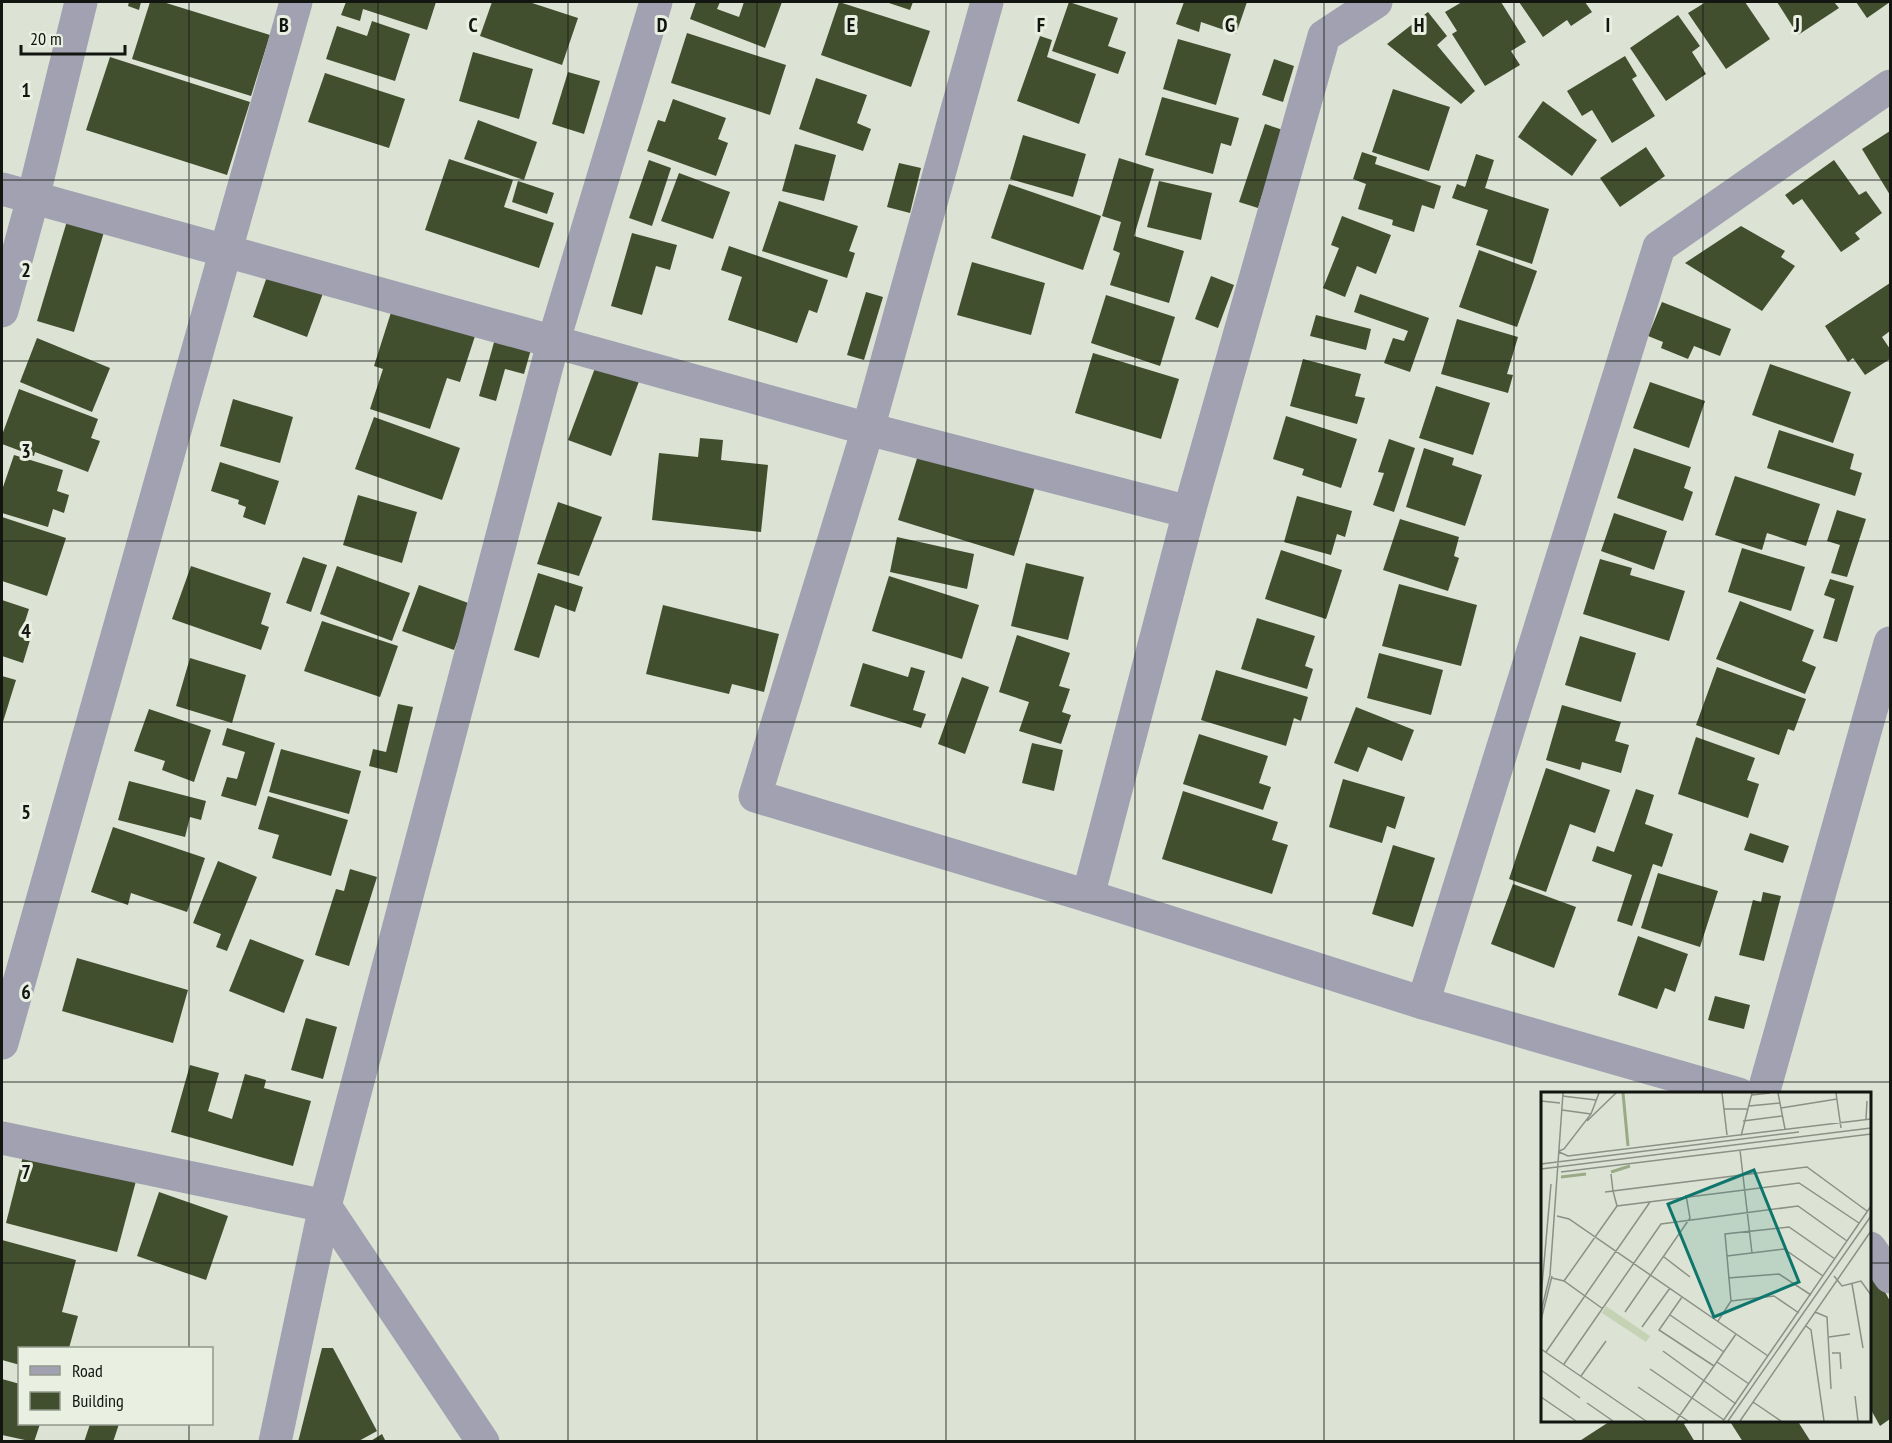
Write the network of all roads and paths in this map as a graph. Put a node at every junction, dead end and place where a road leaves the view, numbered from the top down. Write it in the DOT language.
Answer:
graph roads {
  1 [pos="81,2"];
  2 [pos="296,2"];
  3 [pos="656,2"];
  4 [pos="987,2"];
  5 [pos="1376,2"];
  6 [pos="1890,86"];
  7 [pos="2,189"];
  8 [pos="33,198"];
  9 [pos="226,251"];
  10 [pos="2,310"];
  11 [pos="553,344"];
  12 [pos="868,429"];
  13 [pos="1189,512"];
  14 [pos="1890,643"];
  15 [pos="1088,896"];
  16 [pos="1423,1003"];
  17 [pos="2,1043"];
  18 [pos="1732,1092"];
  19 [pos="1764,1092"];
  20 [pos="2,1138"];
  21 [pos="325,1206"];
  22 [pos="1871,1251"];
  23 [pos="1890,1277"];
  24 [pos="275,1442"];
  25 [pos="483,1442"];
  1 -- 8 [label="street"];
  2 -- 9 [label="street"];
  3 -- 11 [label="street"];
  4 -- 12 [label="street"];
  5 -- 13 [label="street"];
  6 -- 16 [label="street"];
  7 -- 8 [label="street"];
  8 -- 9 [label="street"];
  8 -- 10 [label="street"];
  9 -- 11 [label="street"];
  9 -- 17 [label="street"];
  11 -- 12 [label="street"];
  11 -- 21 [label="street"];
  12 -- 13 [label="street"];
  12 -- 15 [label="street"];
  13 -- 15 [label="street"];
  14 -- 19 [label="street"];
  15 -- 16 [label="street"];
  16 -- 18 [label="street"];
  20 -- 21 [label="street"];
  21 -- 24 [label="street"];
  21 -- 25 [label="street"];
  22 -- 23 [label="street"];
}
